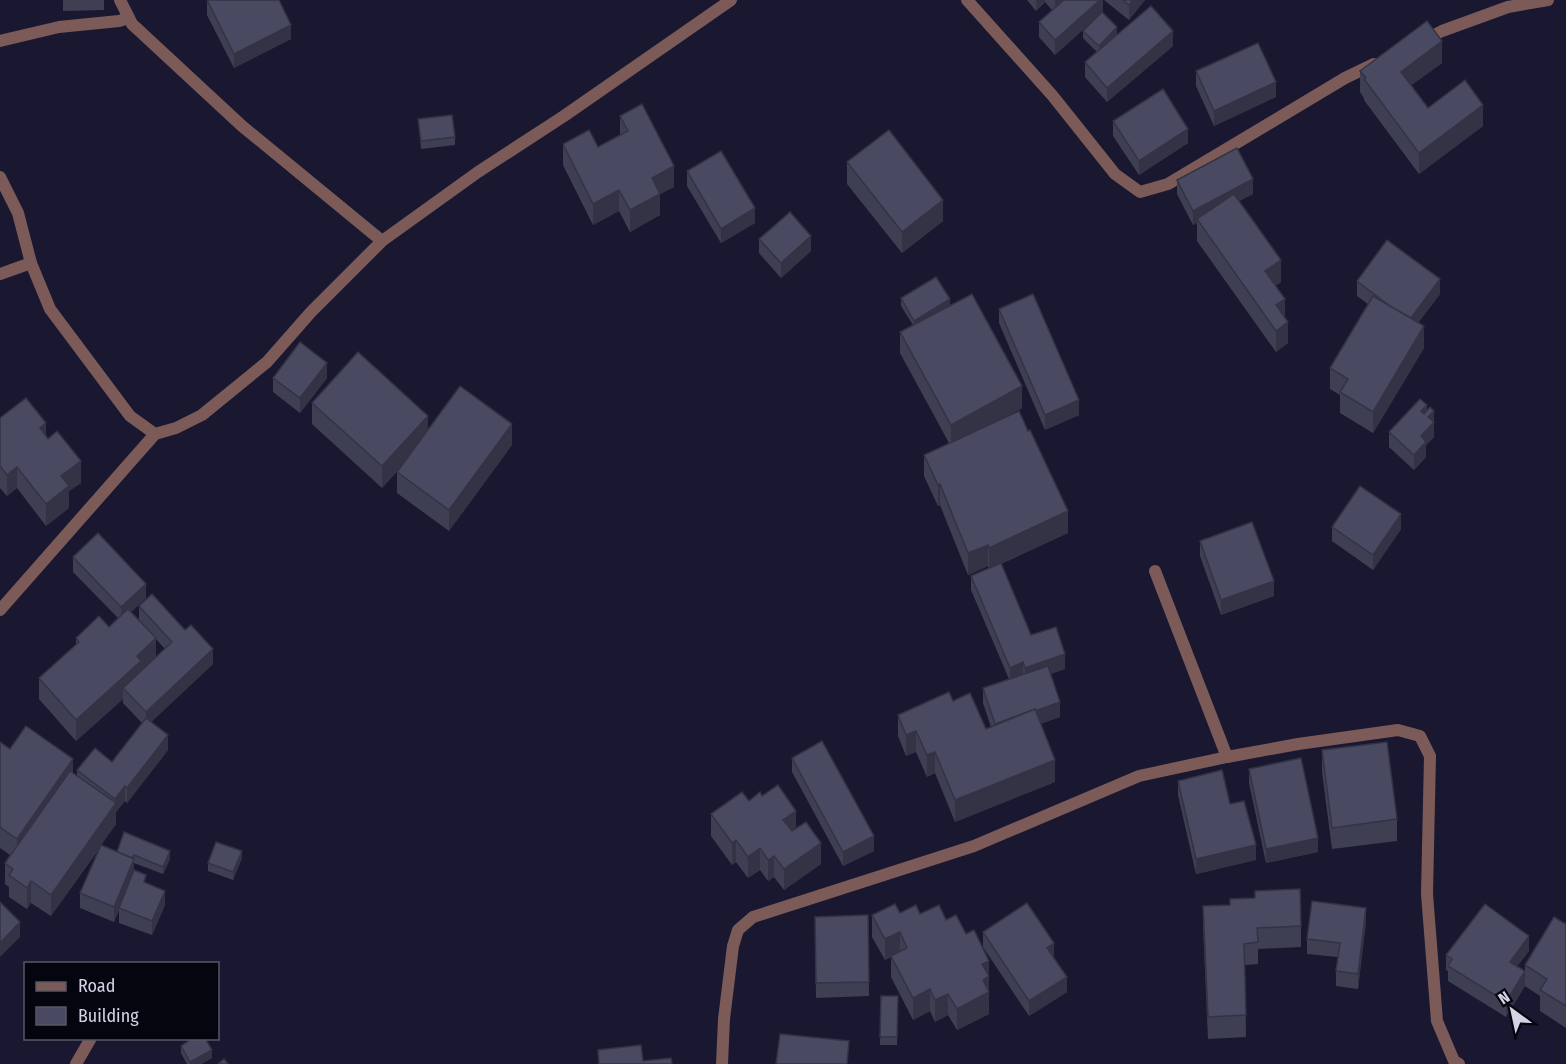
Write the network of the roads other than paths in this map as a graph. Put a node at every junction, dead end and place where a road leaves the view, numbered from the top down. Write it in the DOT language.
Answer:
graph roads {
  1 [pos="120,0"];
  2 [pos="730,0"];
  3 [pos="967,0"];
  4 [pos="1548,0"];
  5 [pos="129,18"];
  6 [pos="0,40"];
  7 [pos="1410,47"];
  8 [pos="1388,57"];
  9 [pos="0,177"];
  10 [pos="382,242"];
  11 [pos="31,263"];
  12 [pos="0,274"];
  13 [pos="155,434"];
  14 [pos="1155,571"];
  15 [pos="0,610"];
  16 [pos="1227,757"];
  17 [pos="90,1040"];
  18 [pos="76,1064"];
  19 [pos="722,1064"];
  20 [pos="1459,1064"];
  1 -- 5 [label="street"];
  2 -- 10 [label="street"];
  3 -- 8 [label="street"];
  4 -- 7 [label="street"];
  5 -- 6 [label="street"];
  5 -- 10 [label="street"];
  9 -- 11 [label="street"];
  10 -- 13 [label="street"];
  11 -- 12 [label="street"];
  11 -- 13 [label="street"];
  13 -- 15 [label="street"];
  14 -- 16 [label="street"];
  16 -- 19 [label="street"];
  16 -- 20 [label="street"];
  17 -- 18 [label="street"];
}
